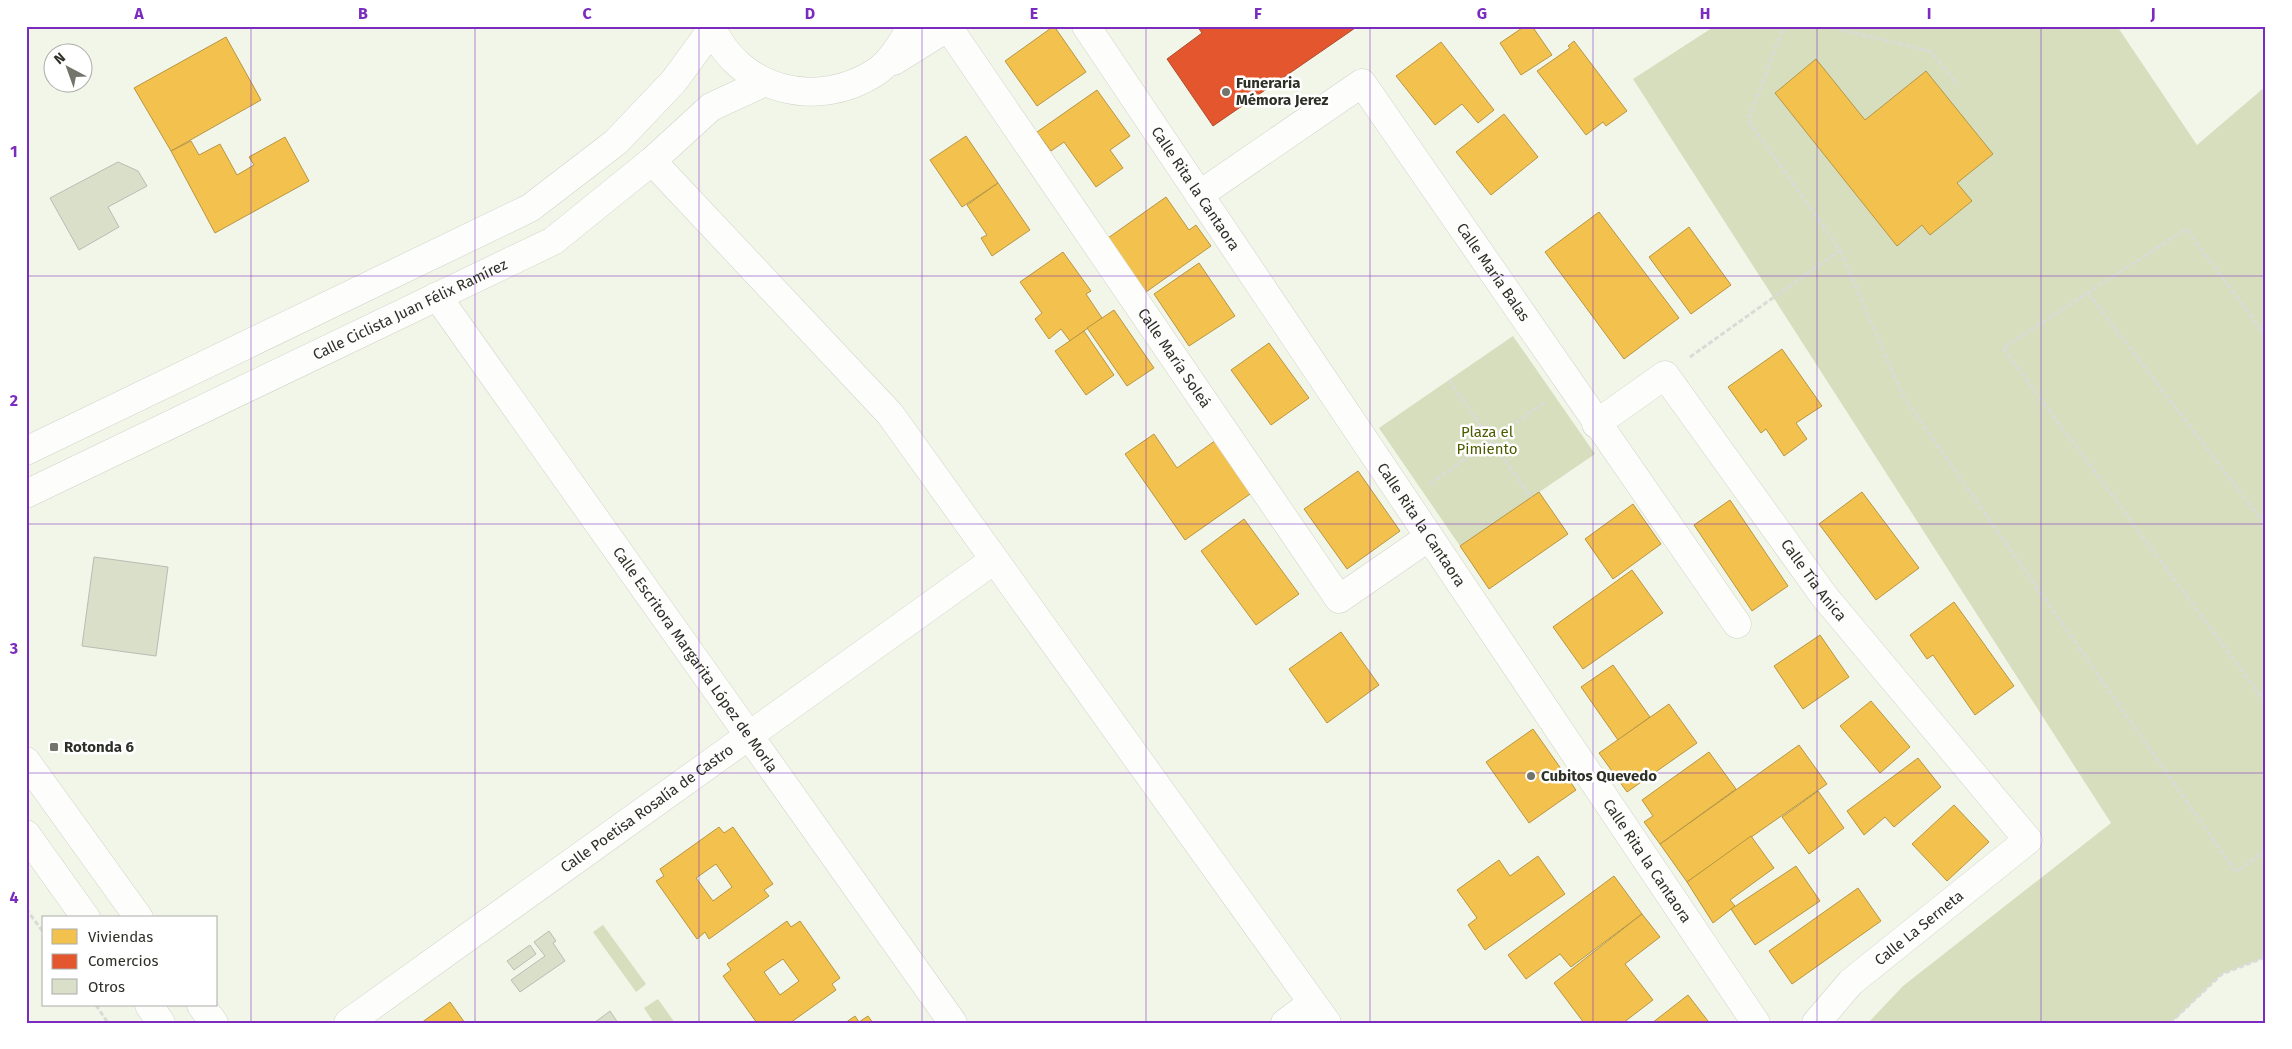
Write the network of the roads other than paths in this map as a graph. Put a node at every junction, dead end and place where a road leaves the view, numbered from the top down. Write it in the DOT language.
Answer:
graph roads {
  1 [pos="911,26"];
  2 [pos="1086,26"];
  3 [pos="711,27"];
  4 [pos="949,27"];
  5 [pos="878,71"];
  6 [pos="765,82"];
  7 [pos="652,161"];
  8 [pos="1199,195"];
  9 [pos="437,296"];
  10 [pos="1596,424"];
  11 [pos="26,450"];
  12 [pos="26,494"];
  13 [pos="1429,537"];
  14 [pos="994,560"];
  15 [pos="1737,624"];
  16 [pos="749,736"];
  17 [pos="26,760"];
  18 [pos="26,834"];
  19 [pos="2028,840"];
  20 [pos="85,916"];
  21 [pos="138,916"];
  22 [pos="150,1006"];
  23 [pos="202,1006"];
  24 [pos="1320,1013"];
  25 [pos="162,1023"];
  26 [pos="214,1023"];
  27 [pos="348,1023"];
  28 [pos="953,1023"];
  29 [pos="1285,1023"];
  30 [pos="1756,1023"];
  31 [pos="1816,1023"];
  1 -- 5 [label="street"];
  2 -- 8 [label="street, Calle Rita la Cantaora"];
  3 -- 6 [label="street"];
  3 -- 11 [label="street"];
  4 -- 5 [label="street"];
  4 -- 13 [label="street, Calle María Soleá"];
  5 -- 6 [label="street"];
  6 -- 7 [label="street, Calle Ciclista Juan Félix Ramírez"];
  7 -- 9 [label="street, Calle Ciclista Juan Félix Ramírez"];
  7 -- 14 [label="street"];
  8 -- 10 [label="street, Calle María Balas"];
  8 -- 13 [label="street, Calle Rita la Cantaora"];
  9 -- 12 [label="street, Calle Ciclista Juan Félix Ramírez"];
  9 -- 16 [label="street, Calle Escritora Margarita López de Morla"];
  10 -- 15 [label="street, Calle María Balas"];
  10 -- 19 [label="street, Calle Tía Anica"];
  13 -- 30 [label="street, Calle Rita la Cantaora"];
  14 -- 16 [label="street, Calle Poetisa Rosalía de Castro"];
  14 -- 24 [label="street"];
  16 -- 27 [label="street, Calle Poetisa Rosalía de Castro"];
  16 -- 28 [label="street, Calle Escritora Margarita López de Morla"];
  17 -- 21 [label="street"];
  18 -- 20 [label="street"];
  19 -- 31 [label="street, Calle La Serneta"];
  22 -- 25 [label="street"];
  23 -- 26 [label="street"];
  24 -- 29 [label="street"];
}
